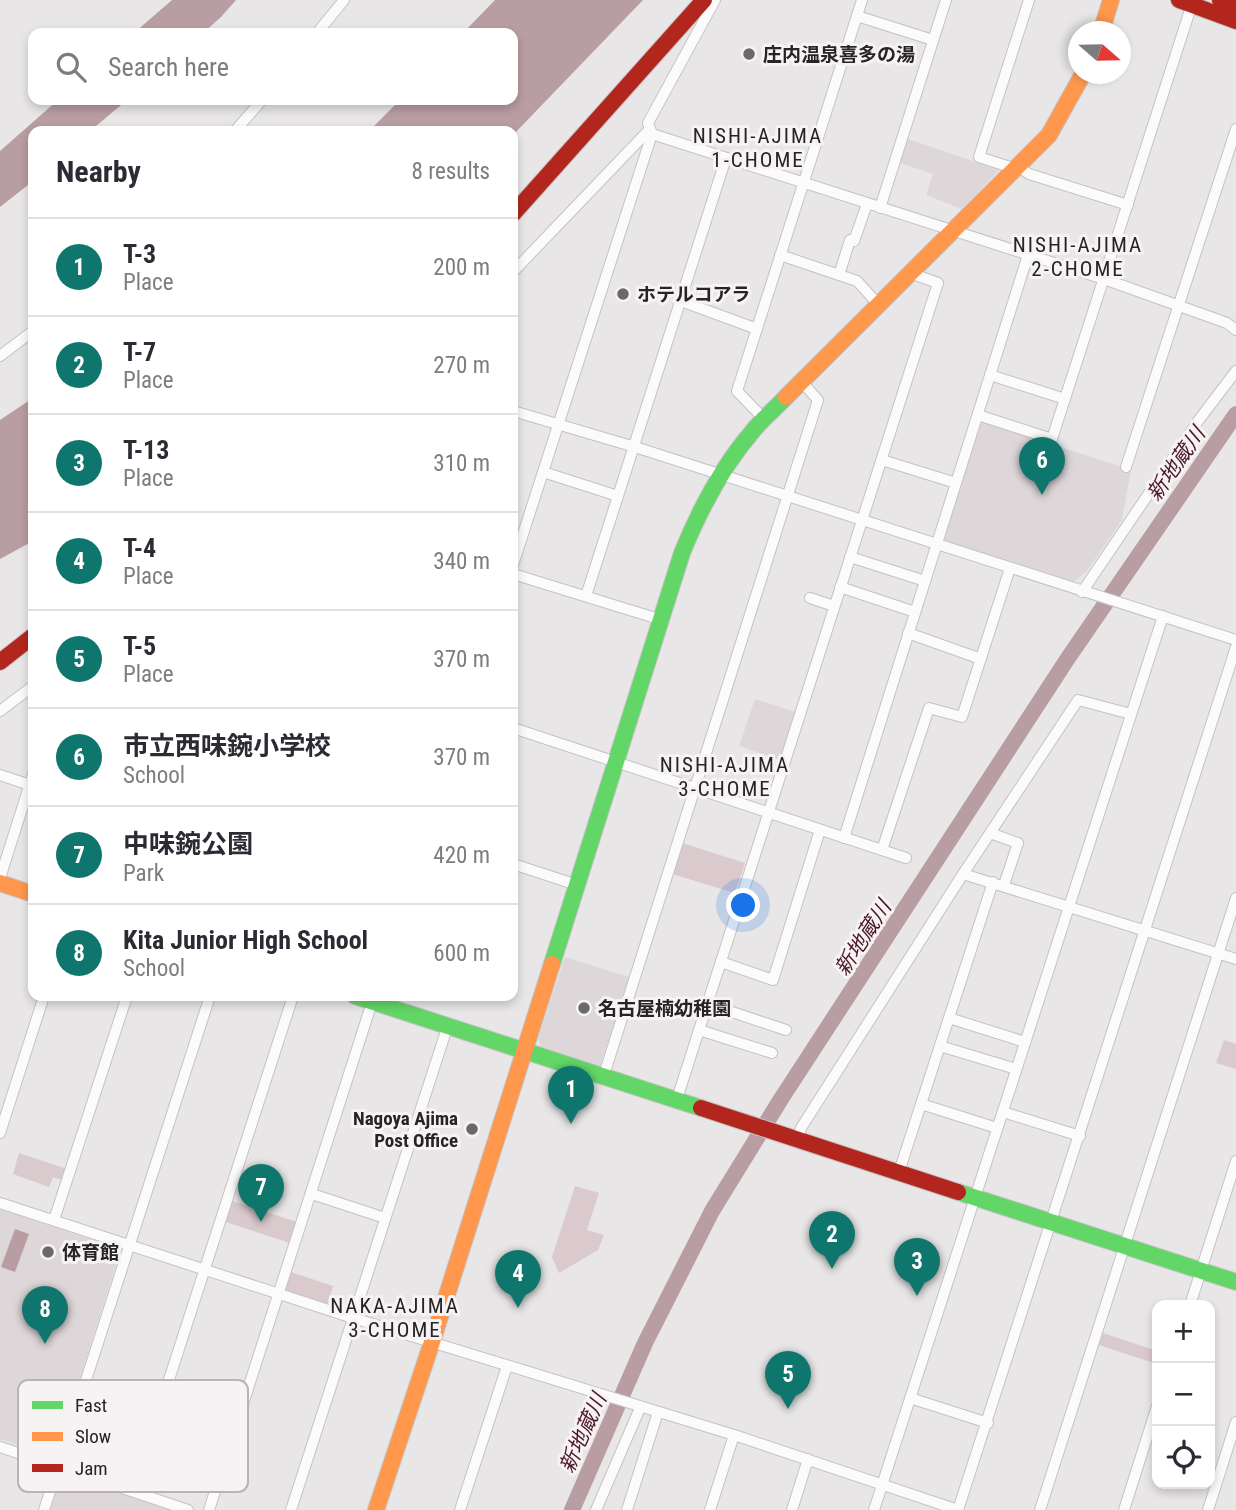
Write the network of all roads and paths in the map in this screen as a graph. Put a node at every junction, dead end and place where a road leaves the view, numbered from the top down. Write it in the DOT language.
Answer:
graph roads {
  1 [pos="344,0"];
  2 [pos="704,0"];
  3 [pos="715,0"];
  4 [pos="862,0"];
  5 [pos="946,0"];
  6 [pos="1029,0"];
  7 [pos="1111,0"];
  8 [pos="1220,0"];
  9 [pos="1186,1"];
  10 [pos="1236,5"];
  11 [pos="857,16"];
  12 [pos="1236,20"];
  13 [pos="1104,21"];
  14 [pos="321,28"];
  15 [pos="933,40"];
  16 [pos="1078,84"];
  17 [pos="257,105"];
  18 [pos="239,126"];
  19 [pos="1236,129"];
  20 [pos="650,132"];
  21 [pos="726,158"];
  22 [pos="1018,168"];
  23 [pos="803,183"];
  24 [pos="867,204"];
  25 [pos="1128,205"];
  26 [pos="518,208"];
  27 [pos="880,208"];
  28 [pos="954,232"];
  29 [pos="780,255"];
  30 [pos="1028,255"];
  31 [pos="518,267"];
  32 [pos="910,273"];
  33 [pos="839,275"];
  34 [pos="1104,279"];
  35 [pos="681,301"];
  36 [pos="878,304"];
  37 [pos="1179,305"];
  38 [pos="757,329"];
  39 [pos="1236,330"];
  40 [pos="28,335"];
  41 [pos="0,356"];
  42 [pos="1236,371"];
  43 [pos="990,375"];
  44 [pos="802,381"];
  45 [pos="1065,400"];
  46 [pos="518,413"];
  47 [pos="978,415"];
  48 [pos="764,419"];
  49 [pos="558,425"];
  50 [pos="635,447"];
  51 [pos="882,460"];
  52 [pos="1126,467"];
  53 [pos="543,472"];
  54 [pos="720,475"];
  55 [pos="956,483"];
  56 [pos="618,496"];
  57 [pos="787,496"];
  58 [pos="862,520"];
  59 [pos="936,544"];
  60 [pos="518,550"];
  61 [pos="850,557"];
  62 [pos="1010,568"];
  63 [pos="518,576"];
  64 [pos="925,582"];
  65 [pos="840,587"];
  66 [pos="1082,592"];
  67 [pos="586,596"];
  68 [pos="810,598"];
  69 [pos="834,606"];
  70 [pos="915,612"];
  71 [pos="1163,616"];
  72 [pos="662,620"];
  73 [pos="908,634"];
  74 [pos="28,640"];
  75 [pos="1236,640"];
  76 [pos="1236,647"];
  77 [pos="981,659"];
  78 [pos="0,662"];
  79 [pos="28,691"];
  80 [pos="0,711"];
  81 [pos="1131,714"];
  82 [pos="518,730"];
  83 [pos="616,761"];
  84 [pos="0,775"];
  85 [pos="28,778"];
  86 [pos="694,788"];
  87 [pos="28,791"];
  88 [pos="769,811"];
  89 [pos="820,830"];
  90 [pos="990,833"];
  91 [pos="844,838"];
  92 [pos="882,850"];
  93 [pos="906,858"];
  94 [pos="518,866"];
  95 [pos="963,874"];
  96 [pos="0,877"];
  97 [pos="0,883"];
  98 [pos="999,884"];
  99 [pos="577,885"];
  100 [pos="28,892"];
  101 [pos="1236,898"];
  102 [pos="1069,907"];
  103 [pos="1144,931"];
  104 [pos="1218,954"];
  105 [pos="1236,959"];
  106 [pos="721,962"];
  107 [pos="42,1001"];
  108 [pos="125,1001"];
  109 [pos="208,1001"];
  110 [pos="291,1001"];
  111 [pos="372,1001"];
  112 [pos="379,1001"];
  113 [pos="708,1004"];
  114 [pos="949,1018"];
  115 [pos="448,1025"];
  116 [pos="699,1030"];
  117 [pos="786,1030"];
  118 [pos="1025,1042"];
  119 [pos="940,1046"];
  120 [pos="524,1052"];
  121 [pos="772,1053"];
  122 [pos="1016,1069"];
  123 [pos="603,1078"];
  124 [pos="676,1102"];
  125 [pos="921,1104"];
  126 [pos="1003,1112"];
  127 [pos="997,1128"];
  128 [pos="0,1133"];
  129 [pos="1080,1136"];
  130 [pos="791,1138"];
  131 [pos="1236,1161"];
  132 [pos="899,1172"];
  133 [pos="312,1194"];
  134 [pos="974,1198"];
  135 [pos="0,1203"];
  136 [pos="385,1218"];
  137 [pos="54,1220"];
  138 [pos="1053,1221"];
  139 [pos="129,1245"];
  140 [pos="1125,1246"];
  141 [pos="204,1269"];
  142 [pos="1201,1271"];
  143 [pos="1236,1282"];
  144 [pos="279,1294"];
  145 [pos="1191,1300"];
  146 [pos="353,1318"];
  147 [pos="428,1340"];
  148 [pos="507,1366"];
  149 [pos="85,1380"];
  150 [pos="168,1380"];
  151 [pos="248,1390"];
  152 [pos="910,1398"];
  153 [pos="640,1408"];
  154 [pos="658,1412"];
  155 [pos="1152,1422"];
  156 [pos="1236,1422"];
  157 [pos="988,1423"];
  158 [pos="734,1435"];
  159 [pos="0,1447"];
  160 [pos="18,1453"];
  161 [pos="808,1459"];
  162 [pos="882,1485"];
  163 [pos="50,1492"];
  164 [pos="136,1492"];
  165 [pos="215,1492"];
  166 [pos="44,1510"];
  167 [pos="188,1510"];
  168 [pos="209,1510"];
  169 [pos="292,1510"];
  170 [pos="376,1510"];
  171 [pos="460,1510"];
  172 [pos="596,1510"];
  173 [pos="627,1510"];
  174 [pos="710,1510"];
  175 [pos="792,1510"];
  176 [pos="874,1510"];
  177 [pos="958,1510"];
  178 [pos="1040,1510"];
  179 [pos="1124,1510"];
  180 [pos="1208,1510"];
  1 -- 14 [label="street"];
  2 -- 26 [label="main road"];
  3 -- 20 [label="street"];
  4 -- 11 [label="street"];
  5 -- 15 [label="street"];
  6 -- 22 [label="street"];
  7 -- 13 [label="main road"];
  8 -- 10 [label="main road"];
  9 -- 12 [label="main road"];
  9 -- 25 [label="street"];
  11 -- 15 [label="street"];
  11 -- 23 [label="street"];
  15 -- 27 [label="street"];
  16 -- 22 [label="main road"];
  17 -- 18 [label="street"];
  19 -- 37 [label="street"];
  20 -- 21 [label="street"];
  20 -- 31 [label="street"];
  20 -- 49 [label="street"];
  21 -- 23 [label="street"];
  21 -- 35 [label="street"];
  22 -- 25 [label="street"];
  22 -- 28 [label="main road"];
  23 -- 24 [label="street"];
  23 -- 29 [label="street"];
  24 -- 27 [label="street"];
  24 -- 33 [label="street"];
  25 -- 34 [label="street"];
  27 -- 28 [label="street"];
  28 -- 30 [label="street"];
  28 -- 32 [label="main road"];
  29 -- 33 [label="street"];
  29 -- 38 [label="street"];
  30 -- 34 [label="street"];
  30 -- 43 [label="street"];
  32 -- 36 [label="main road"];
  32 -- 51 [label="street"];
  33 -- 36 [label="street"];
  34 -- 37 [label="street"];
  34 -- 45 [label="street"];
  35 -- 38 [label="street"];
  35 -- 50 [label="street"];
  36 -- 44 [label="main road"];
  37 -- 39 [label="street"];
  37 -- 52 [label="street"];
  38 -- 48 [label="street"];
  40 -- 41 [label="street"];
  42 -- 66 [label="street"];
  43 -- 45 [label="street"];
  43 -- 47 [label="street"];
  44 -- 48 [label="main road"];
  44 -- 57 [label="street"];
  45 -- 47 [label="street"];
  46 -- 49 [label="street"];
  47 -- 55 [label="street"];
  48 -- 54 [label="main road"];
  49 -- 50 [label="street"];
  49 -- 53 [label="street"];
  50 -- 54 [label="street"];
  50 -- 56 [label="street"];
  51 -- 55 [label="street"];
  51 -- 58 [label="street"];
  53 -- 56 [label="street"];
  53 -- 60 [label="street"];
  54 -- 57 [label="street"];
  54 -- 72 [label="main road"];
  55 -- 59 [label="street"];
  56 -- 67 [label="street"];
  57 -- 58 [label="street"];
  57 -- 86 [label="street"];
  58 -- 59 [label="street"];
  58 -- 61 [label="street"];
  59 -- 62 [label="street"];
  59 -- 64 [label="street"];
  61 -- 64 [label="street"];
  61 -- 65 [label="street"];
  62 -- 66 [label="street"];
  62 -- 77 [label="street"];
  63 -- 67 [label="street"];
  64 -- 70 [label="street"];
  65 -- 69 [label="street"];
  65 -- 70 [label="street"];
  66 -- 71 [label="street"];
  67 -- 72 [label="street"];
  68 -- 69 [label="street"];
  69 -- 88 [label="street"];
  70 -- 73 [label="street"];
  71 -- 75 [label="street"];
  71 -- 81 [label="street"];
  72 -- 83 [label="main road"];
  73 -- 77 [label="street"];
  73 -- 91 [label="street"];
  74 -- 78 [label="main road"];
  76 -- 103 [label="street"];
  77 -- 92 [label="street"];
  79 -- 80 [label="street"];
  81 -- 90 [label="street"];
  81 -- 102 [label="street"];
  82 -- 83 [label="street"];
  83 -- 86 [label="street"];
  83 -- 99 [label="main road"];
  84 -- 85 [label="street"];
  86 -- 88 [label="street"];
  86 -- 123 [label="street"];
  87 -- 96 [label="street"];
  88 -- 89 [label="street"];
  88 -- 106 [label="street"];
  89 -- 91 [label="street"];
  89 -- 106 [label="street"];
  90 -- 95 [label="street"];
  90 -- 98 [label="street"];
  91 -- 92 [label="street"];
  92 -- 93 [label="street"];
  94 -- 99 [label="street"];
  95 -- 98 [label="street"];
  95 -- 130 [label="street"];
  97 -- 100 [label="main road"];
  98 -- 102 [label="street"];
  98 -- 114 [label="street"];
  99 -- 120 [label="main road"];
  101 -- 104 [label="street"];
  102 -- 103 [label="street"];
  102 -- 118 [label="street"];
  103 -- 104 [label="street"];
  103 -- 129 [label="street"];
  104 -- 105 [label="street"];
  104 -- 140 [label="street"];
  106 -- 113 [label="street"];
  107 -- 128 [label="street"];
  108 -- 137 [label="street"];
  109 -- 139 [label="street"];
  110 -- 141 [label="street"];
  111 -- 133 [label="street"];
  112 -- 115 [label="main road"];
  113 -- 116 [label="street"];
  113 -- 117 [label="street"];
  114 -- 118 [label="street"];
  114 -- 119 [label="street"];
  115 -- 120 [label="main road"];
  115 -- 136 [label="street"];
  116 -- 121 [label="street"];
  116 -- 124 [label="street"];
  118 -- 122 [label="street"];
  119 -- 122 [label="street"];
  119 -- 125 [label="street"];
  120 -- 123 [label="main road"];
  120 -- 147 [label="main road"];
  122 -- 126 [label="street"];
  123 -- 124 [label="main road"];
  124 -- 130 [label="main road"];
  125 -- 127 [label="street"];
  125 -- 132 [label="street"];
  126 -- 127 [label="street"];
  126 -- 129 [label="street"];
  127 -- 134 [label="street"];
  129 -- 138 [label="street"];
  130 -- 132 [label="main road"];
  131 -- 142 [label="street"];
  132 -- 134 [label="main road"];
  133 -- 136 [label="street"];
  133 -- 144 [label="street"];
  134 -- 138 [label="main road"];
  134 -- 152 [label="street"];
  135 -- 137 [label="street"];
  136 -- 146 [label="street"];
  137 -- 139 [label="street"];
  138 -- 140 [label="main road"];
  138 -- 157 [label="street"];
  139 -- 141 [label="street"];
  139 -- 149 [label="street"];
  140 -- 142 [label="main road"];
  140 -- 178 [label="street"];
  141 -- 144 [label="street"];
  141 -- 150 [label="street"];
  142 -- 143 [label="main road"];
  142 -- 145 [label="street"];
  144 -- 146 [label="street"];
  144 -- 151 [label="street"];
  146 -- 147 [label="street"];
  146 -- 169 [label="street"];
  147 -- 148 [label="street"];
  147 -- 170 [label="main road"];
  148 -- 153 [label="street"];
  148 -- 171 [label="street"];
  152 -- 157 [label="street"];
  152 -- 162 [label="street"];
  153 -- 154 [label="street"];
  153 -- 172 [label="street"];
  154 -- 158 [label="street"];
  154 -- 173 [label="street"];
  155 -- 179 [label="street"];
  156 -- 180 [label="street"];
  157 -- 177 [label="street"];
  158 -- 161 [label="street"];
  158 -- 174 [label="street"];
  159 -- 160 [label="street"];
  161 -- 162 [label="street"];
  161 -- 175 [label="street"];
  162 -- 176 [label="street"];
  162 -- 177 [label="street"];
  163 -- 166 [label="street"];
  164 -- 167 [label="street"];
  165 -- 168 [label="street"];
}
